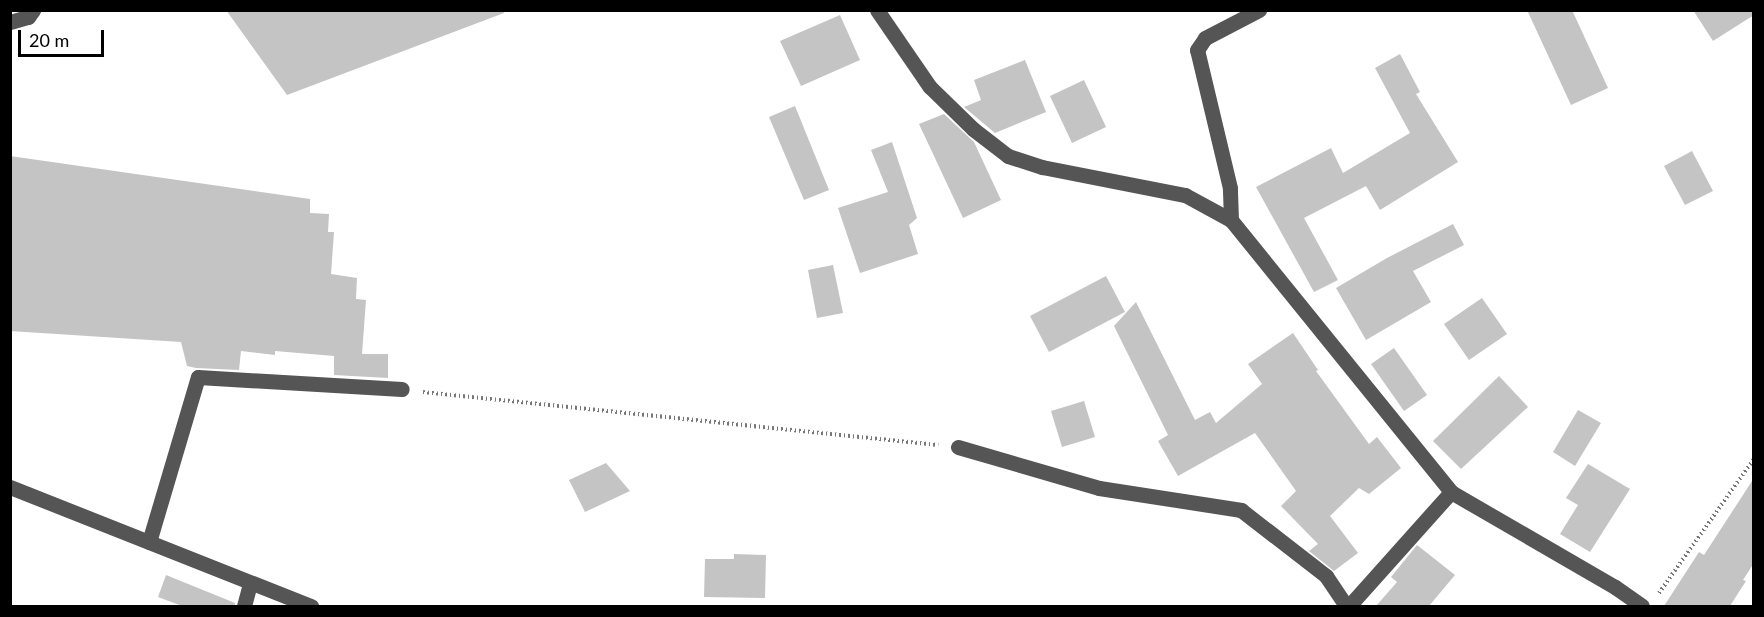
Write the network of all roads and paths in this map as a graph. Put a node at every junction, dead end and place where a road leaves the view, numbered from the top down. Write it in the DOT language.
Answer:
graph roads {
  1 [pos="33,10"];
  2 [pos="877,10"];
  3 [pos="1258,10"];
  4 [pos="10,22"];
  5 [pos="1231,220"];
  6 [pos="402,389"];
  7 [pos="958,447"];
  8 [pos="1754,459"];
  9 [pos="10,487"];
  10 [pos="1451,492"];
  11 [pos="149,542"];
  12 [pos="250,583"];
  13 [pos="1657,598"];
  14 [pos="244,606"];
  15 [pos="311,606"];
  16 [pos="1347,606"];
  17 [pos="1642,606"];
  1 -- 4 [label="street"];
  2 -- 5 [label="street"];
  3 -- 5 [label="street"];
  5 -- 10 [label="street"];
  6 -- 7 [label="path"];
  6 -- 11 [label="street"];
  7 -- 16 [label="street"];
  8 -- 13 [label="path"];
  9 -- 11 [label="street"];
  10 -- 16 [label="street"];
  10 -- 17 [label="street"];
  11 -- 12 [label="street"];
  12 -- 14 [label="street"];
  12 -- 15 [label="street"];
}
